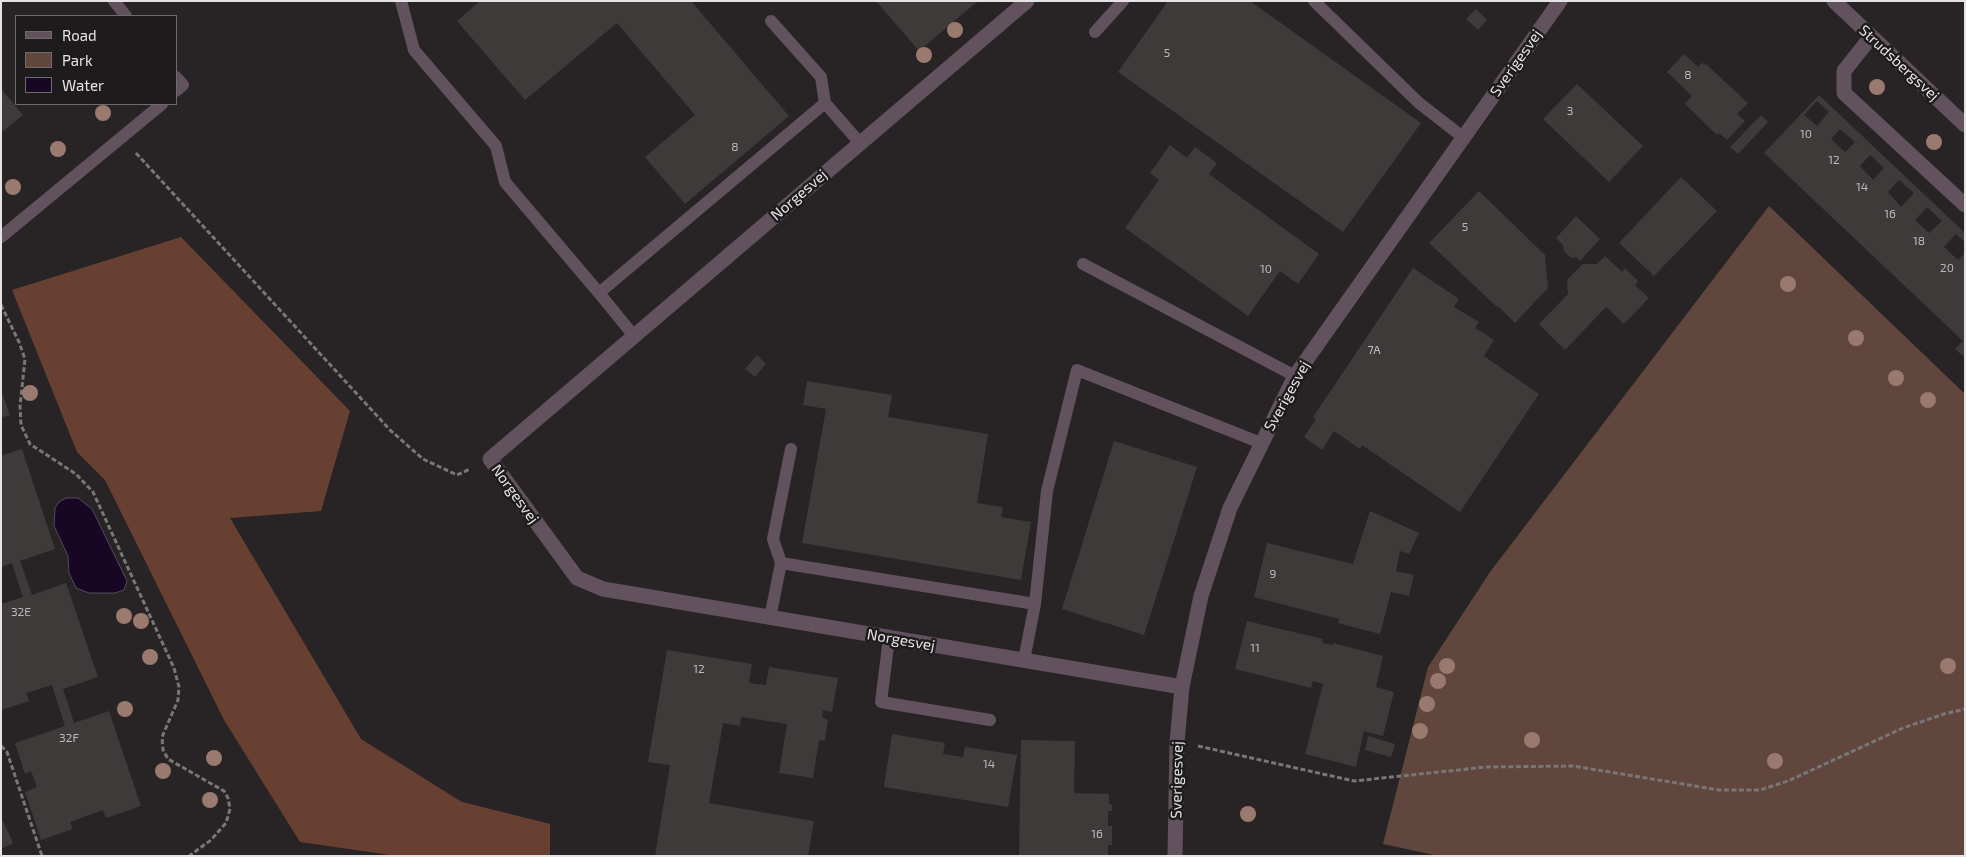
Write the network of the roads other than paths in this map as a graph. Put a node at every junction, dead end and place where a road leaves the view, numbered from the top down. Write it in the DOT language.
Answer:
graph roads {
  1 [pos="114,1"];
  2 [pos="401,1"];
  3 [pos="1027,1"];
  4 [pos="1123,1"];
  5 [pos="1314,1"];
  6 [pos="1560,1"];
  7 [pos="1834,1"];
  8 [pos="125,15"];
  9 [pos="772,21"];
  10 [pos="1095,32"];
  11 [pos="1871,37"];
  12 [pos="178,79"];
  13 [pos="178,89"];
  14 [pos="825,103"];
  15 [pos="161,105"];
  16 [pos="1965,125"];
  17 [pos="1464,138"];
  18 [pos="860,143"];
  19 [pos="1965,205"];
  20 [pos="1,237"];
  21 [pos="1083,264"];
  22 [pos="599,294"];
  23 [pos="634,336"];
  24 [pos="1295,376"];
  25 [pos="1261,442"];
  26 [pos="791,449"];
  27 [pos="781,563"];
  28 [pos="1034,604"];
  29 [pos="770,618"];
  30 [pos="889,638"];
  31 [pos="1024,660"];
  32 [pos="1182,688"];
  33 [pos="990,720"];
  34 [pos="1175,856"];
  1 -- 8 [label="lane"];
  2 -- 22 [label="lane"];
  3 -- 18 [label="street, Norgesvej"];
  4 -- 10 [label="lane"];
  5 -- 17 [label="lane"];
  6 -- 17 [label="street, Sverigesvej"];
  7 -- 11 [label="street, Strudsbergsvej"];
  9 -- 14 [label="lane"];
  11 -- 16 [label="street, Strudsbergsvej"];
  11 -- 19 [label="street"];
  12 -- 13 [label="lane"];
  14 -- 18 [label="lane"];
  14 -- 22 [label="lane"];
  15 -- 20 [label="lane"];
  17 -- 24 [label="street, Sverigesvej"];
  18 -- 23 [label="street, Norgesvej"];
  21 -- 24 [label="lane"];
  22 -- 23 [label="lane"];
  23 -- 29 [label="street, Norgesvej"];
  24 -- 25 [label="street, Sverigesvej"];
  25 -- 28 [label="lane"];
  25 -- 32 [label="street, Sverigesvej"];
  26 -- 27 [label="lane"];
  27 -- 28 [label="lane"];
  27 -- 29 [label="lane"];
  28 -- 31 [label="lane"];
  29 -- 30 [label="street, Norgesvej"];
  30 -- 31 [label="street, Norgesvej"];
  30 -- 33 [label="lane"];
  31 -- 32 [label="street, Norgesvej"];
  32 -- 34 [label="street, Sverigesvej"];
}
